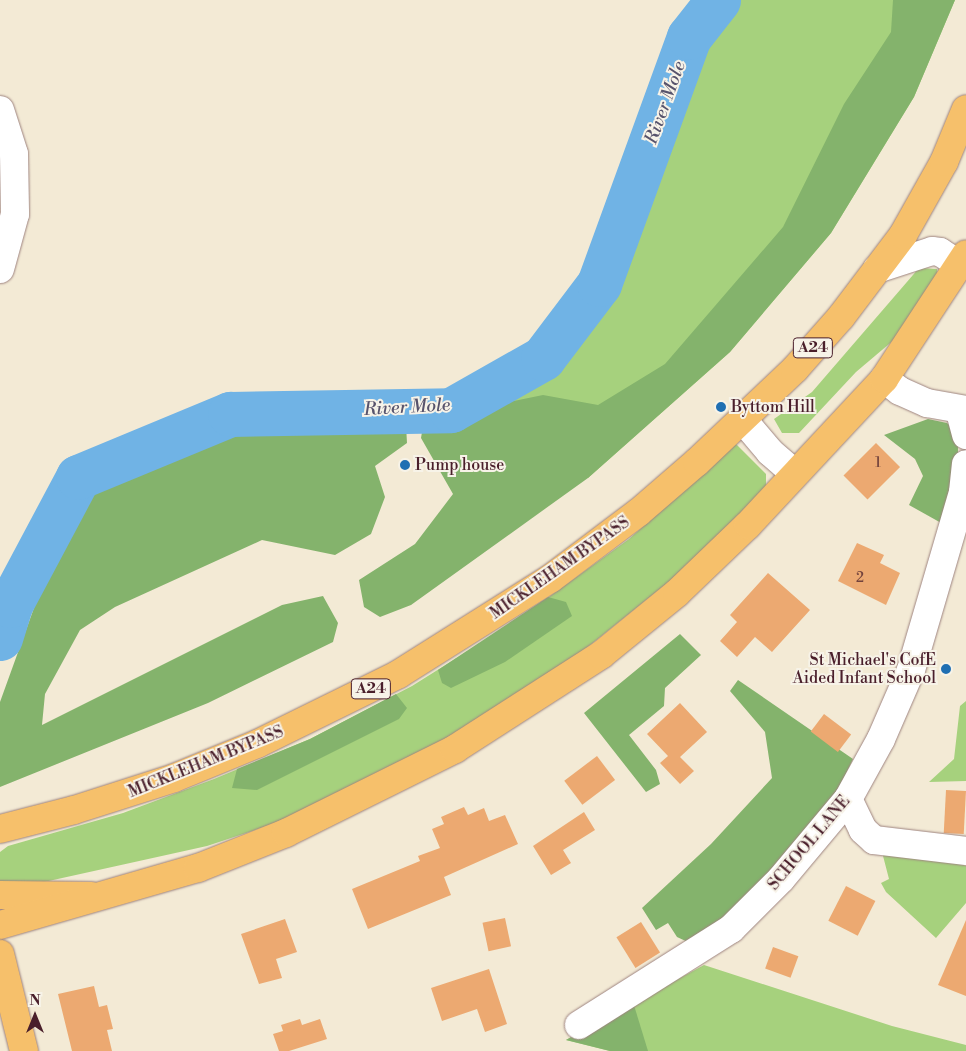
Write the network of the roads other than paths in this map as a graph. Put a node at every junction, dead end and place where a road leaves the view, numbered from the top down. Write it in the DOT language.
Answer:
graph roads {
  1 [pos="966,109"];
  2 [pos="0,110"];
  3 [pos="963,259"];
  4 [pos="0,269"];
  5 [pos="877,269"];
  6 [pos="884,379"];
  7 [pos="964,419"];
  8 [pos="743,420"];
  9 [pos="966,464"];
  10 [pos="795,474"];
  11 [pos="848,799"];
  12 [pos="0,829"];
  13 [pos="966,850"];
  14 [pos="0,895"];
  15 [pos="112,896"];
  16 [pos="0,925"];
  17 [pos="0,954"];
  18 [pos="579,1025"];
  19 [pos="24,1051"];
  1 -- 5 [label="main road, MICKLEHAM BYPASS / A24"];
  2 -- 4 [label="street"];
  3 -- 5 [label="street"];
  3 -- 6 [label="main road"];
  5 -- 8 [label="main road, MICKLEHAM BYPASS / A24"];
  6 -- 7 [label="street"];
  6 -- 10 [label="main road"];
  8 -- 10 [label="street"];
  8 -- 12 [label="main road, MICKLEHAM BYPASS / A24"];
  9 -- 11 [label="street, SCHOOL LANE"];
  10 -- 15 [label="main road"];
  11 -- 13 [label="street"];
  11 -- 18 [label="street, SCHOOL LANE"];
  14 -- 15 [label="main road"];
  15 -- 16 [label="main road"];
  17 -- 19 [label="main road"];
}
